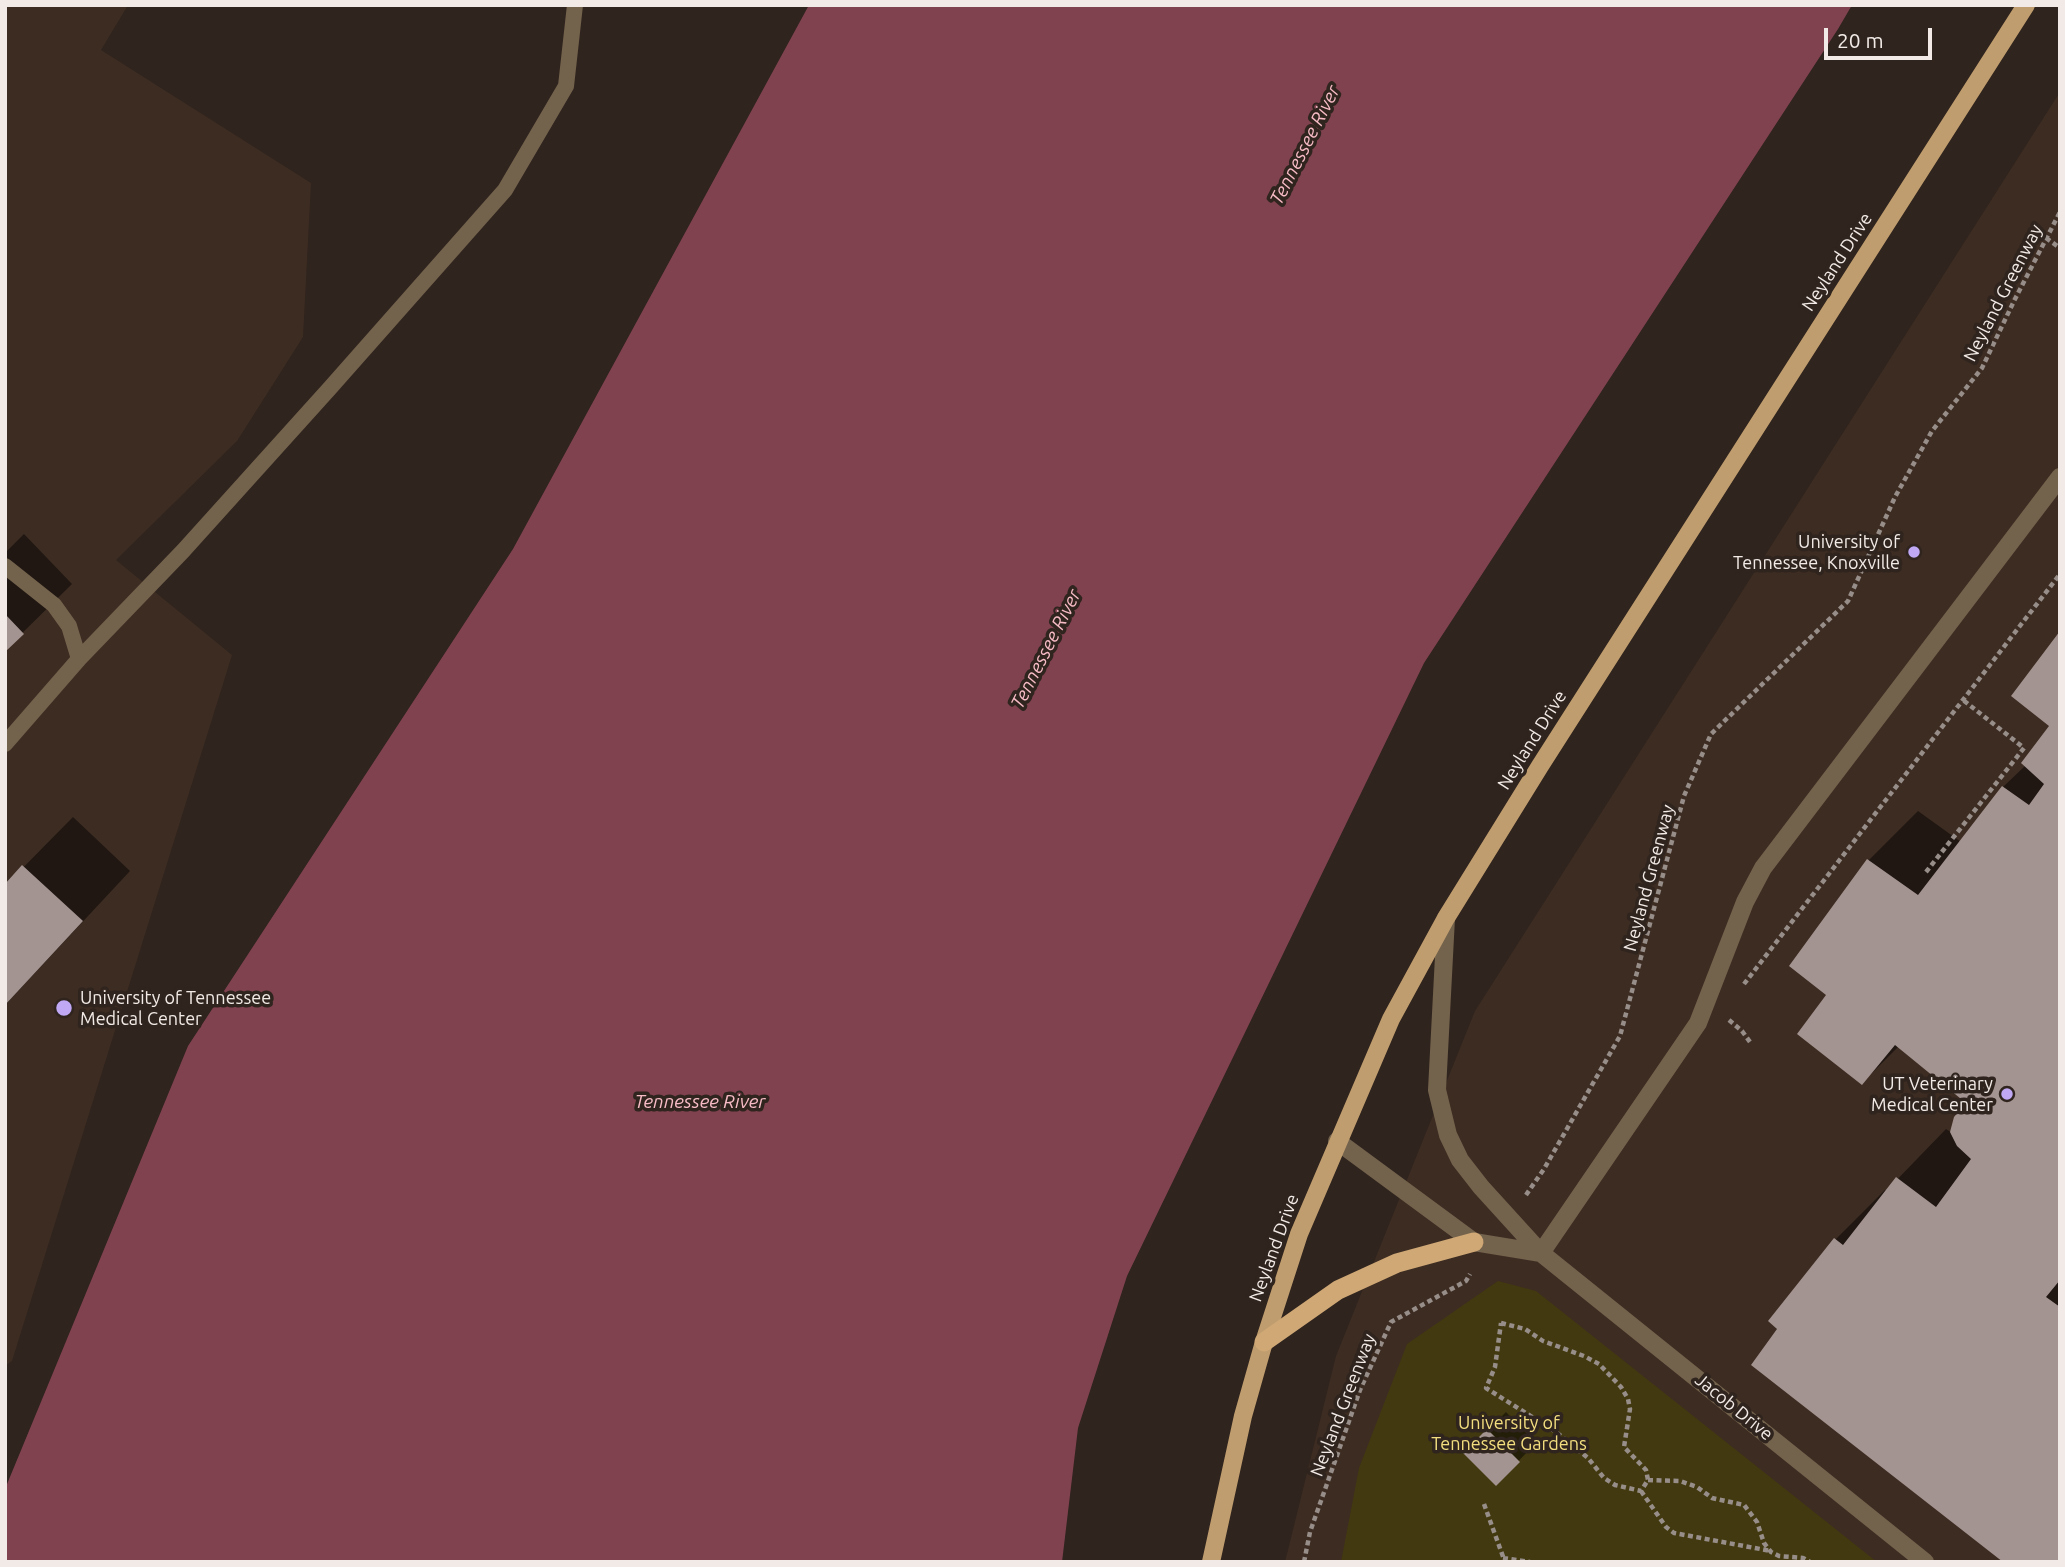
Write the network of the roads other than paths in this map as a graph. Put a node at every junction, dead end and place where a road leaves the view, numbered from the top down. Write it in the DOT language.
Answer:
graph roads {
  1 [pos="575,5"];
  2 [pos="2026,5"];
  3 [pos="2060,477"];
  4 [pos="5,566"];
  5 [pos="79,659"];
  6 [pos="5,744"];
  7 [pos="1446,918"];
  8 [pos="1337,1141"];
  9 [pos="1482,1244"];
  10 [pos="1541,1253"];
  11 [pos="1264,1342"];
  12 [pos="1211,1562"];
  13 [pos="1925,1562"];
  1 -- 5 [label="lane"];
  2 -- 7 [label="main road, Neyland Drive"];
  3 -- 10 [label="street"];
  4 -- 5 [label="lane"];
  5 -- 6 [label="lane"];
  7 -- 8 [label="main road, Neyland Drive"];
  7 -- 10 [label="street, Jacob Drive"];
  8 -- 9 [label="street, Jacob Drive"];
  8 -- 11 [label="main road, Neyland Drive"];
  9 -- 10 [label="street, Jacob Drive"];
  9 -- 11 [label="highway"];
  10 -- 13 [label="street, Jacob Drive"];
  11 -- 12 [label="main road, Neyland Drive"];
}
